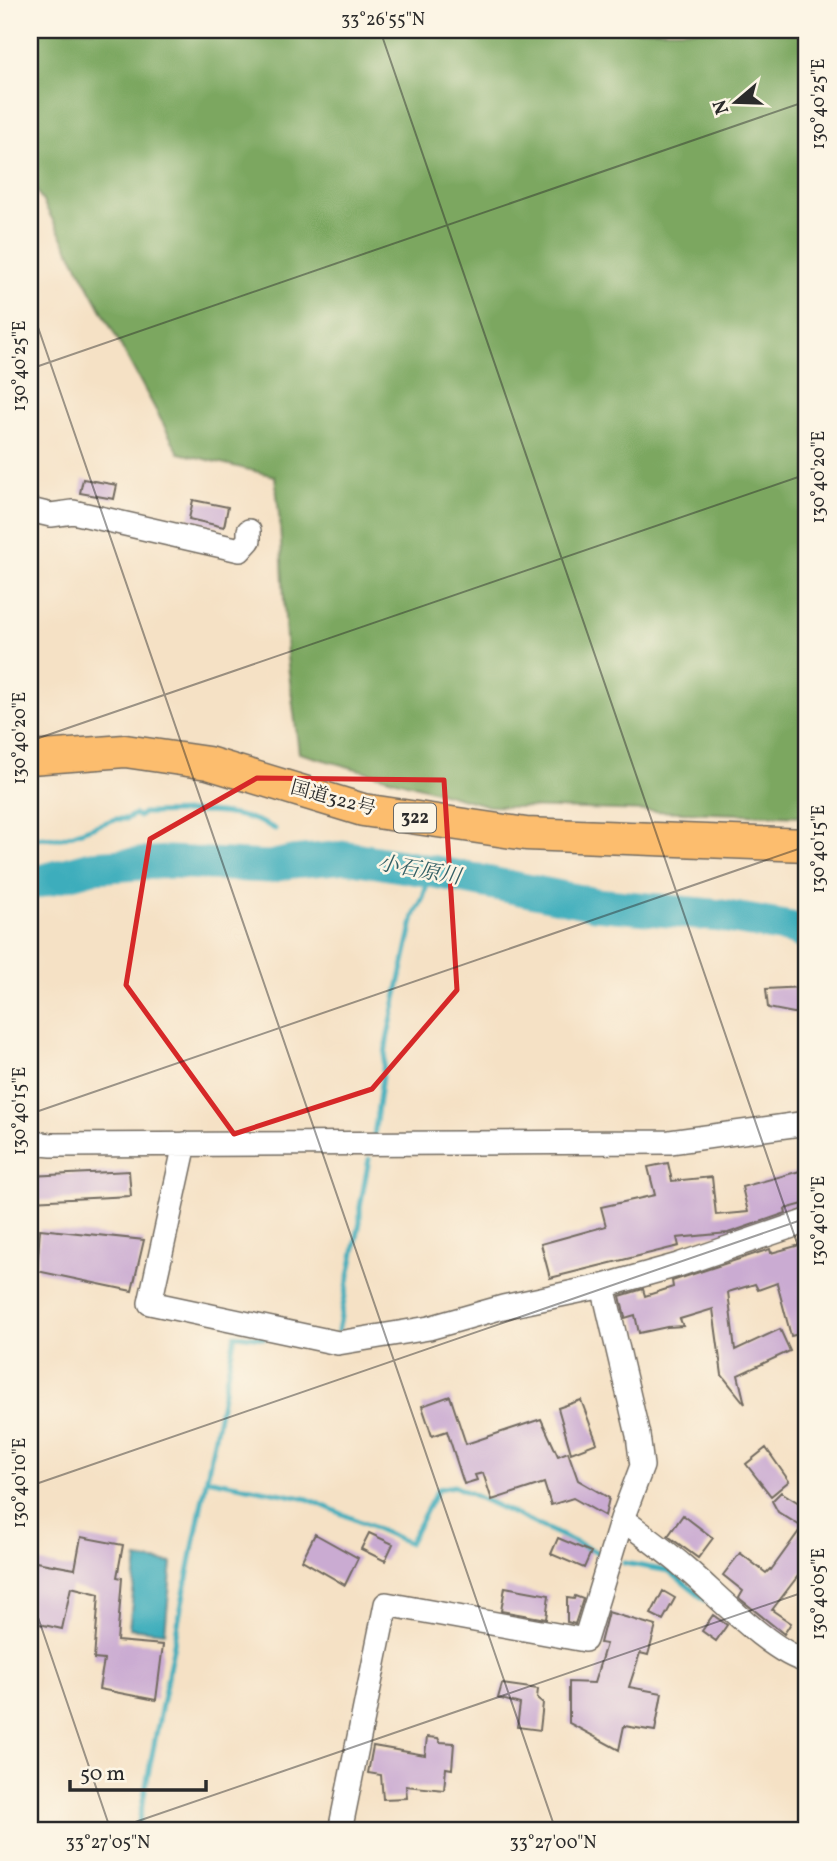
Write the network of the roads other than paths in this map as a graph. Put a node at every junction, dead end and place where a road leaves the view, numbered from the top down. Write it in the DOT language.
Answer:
graph roads {
  1 [pos="30,510"];
  2 [pos="249,531"];
  3 [pos="30,758"];
  4 [pos="807,845"];
  5 [pos="807,1123"];
  6 [pos="30,1143"];
  7 [pos="185,1144"];
  8 [pos="807,1221"];
  9 [pos="603,1286"];
  10 [pos="622,1519"];
  11 [pos="807,1661"];
  12 [pos="340,1831"];
  1 -- 2 [label="street"];
  3 -- 4 [label="highway, 国道322号 / 322"];
  5 -- 7 [label="street"];
  6 -- 7 [label="street"];
  7 -- 9 [label="street"];
  8 -- 9 [label="street"];
  9 -- 10 [label="street"];
  10 -- 11 [label="street"];
  10 -- 12 [label="street"];
}
